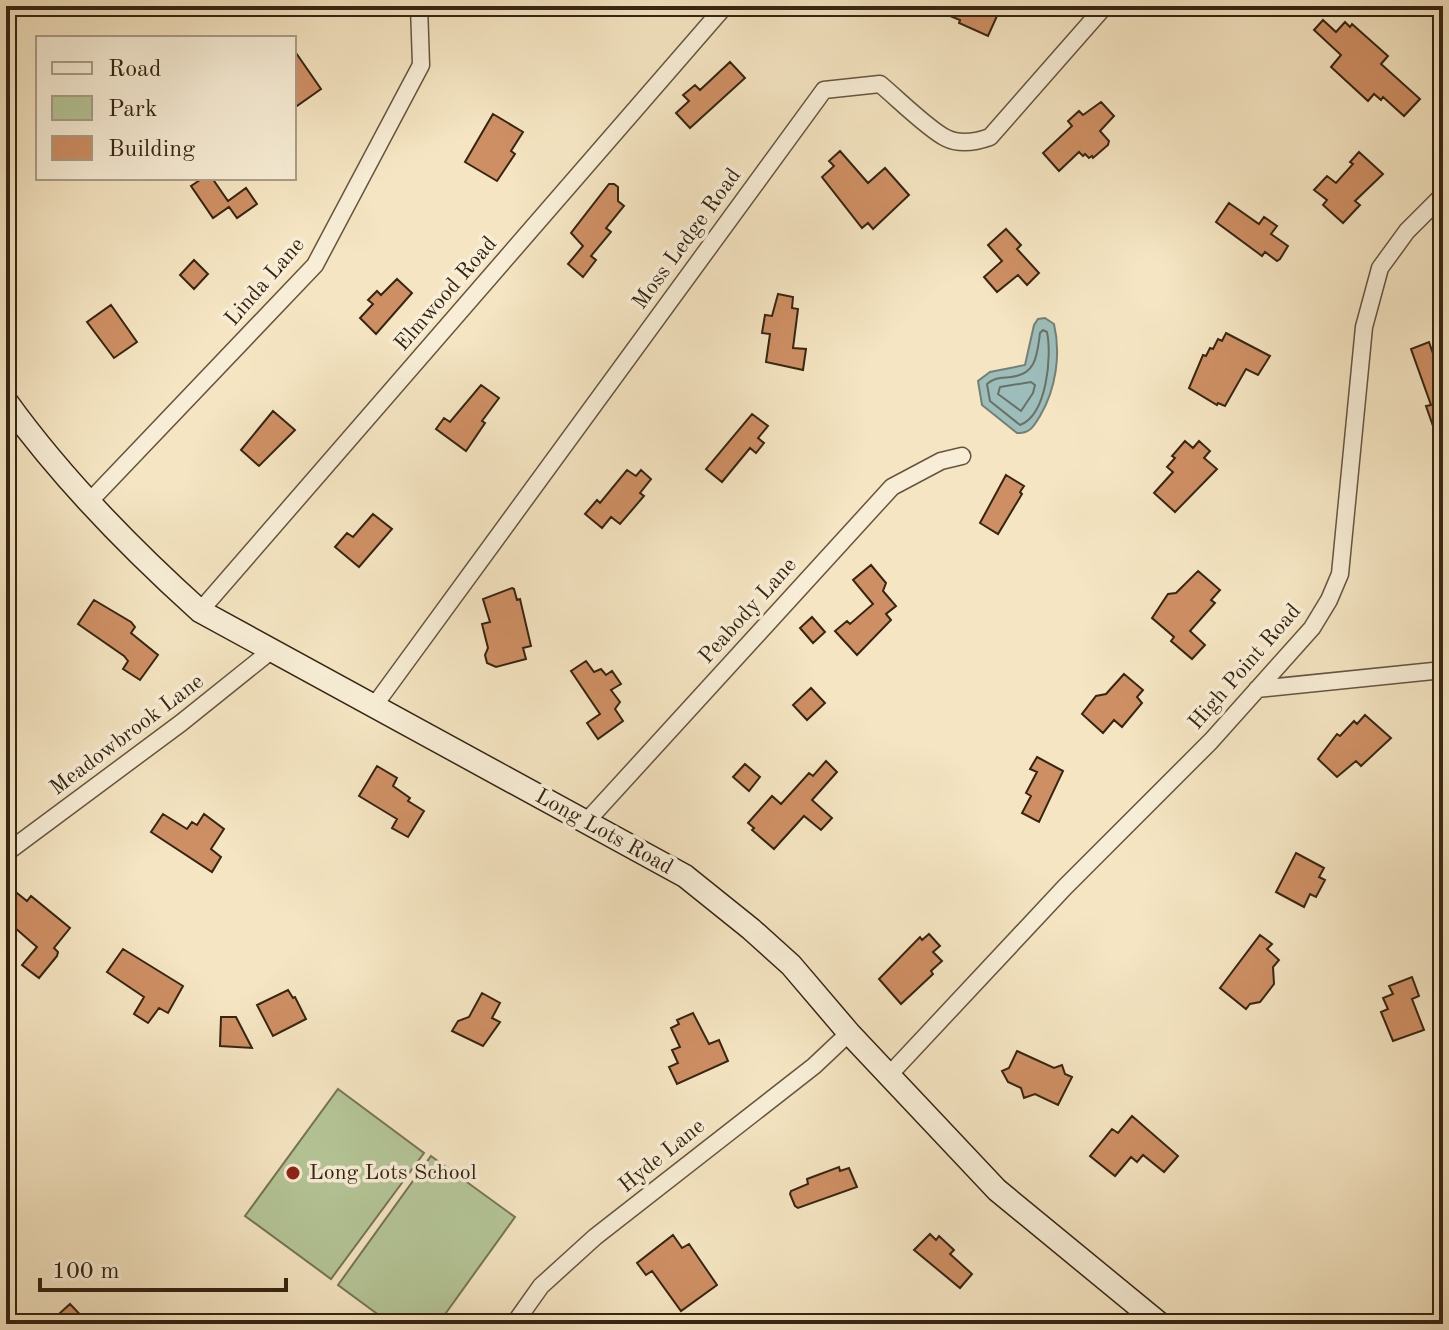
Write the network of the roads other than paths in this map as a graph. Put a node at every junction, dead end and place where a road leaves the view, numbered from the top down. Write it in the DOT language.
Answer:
graph roads {
  1 [pos="419,6"];
  2 [pos="725,6"];
  3 [pos="1105,6"];
  4 [pos="1443,195"];
  5 [pos="6,401"];
  6 [pos="962,456"];
  7 [pos="89,502"];
  8 [pos="200,611"];
  9 [pos="272,650"];
  10 [pos="1443,670"];
  11 [pos="1257,689"];
  12 [pos="374,706"];
  13 [pos="586,822"];
  14 [pos="6,853"];
  15 [pos="849,1033"];
  16 [pos="890,1074"];
  17 [pos="514,1324"];
  18 [pos="1160,1324"];
  1 -- 7 [label="street, Linda Lane"];
  2 -- 8 [label="street, Elmwood Road"];
  3 -- 12 [label="street, Moss Ledge Road"];
  4 -- 11 [label="street, High Point Road"];
  5 -- 7 [label="main road, Long Lots Road"];
  6 -- 13 [label="street, Peabody Lane"];
  7 -- 8 [label="main road, Long Lots Road"];
  8 -- 9 [label="main road, Long Lots Road"];
  9 -- 12 [label="main road, Long Lots Road"];
  9 -- 14 [label="street, Meadowbrook Lane"];
  10 -- 11 [label="street"];
  11 -- 16 [label="street, High Point Road"];
  12 -- 13 [label="main road, Long Lots Road"];
  13 -- 15 [label="main road, Long Lots Road"];
  15 -- 16 [label="main road, Long Lots Road"];
  15 -- 17 [label="street, Hyde Lane"];
  16 -- 18 [label="main road, Long Lots Road"];
}
